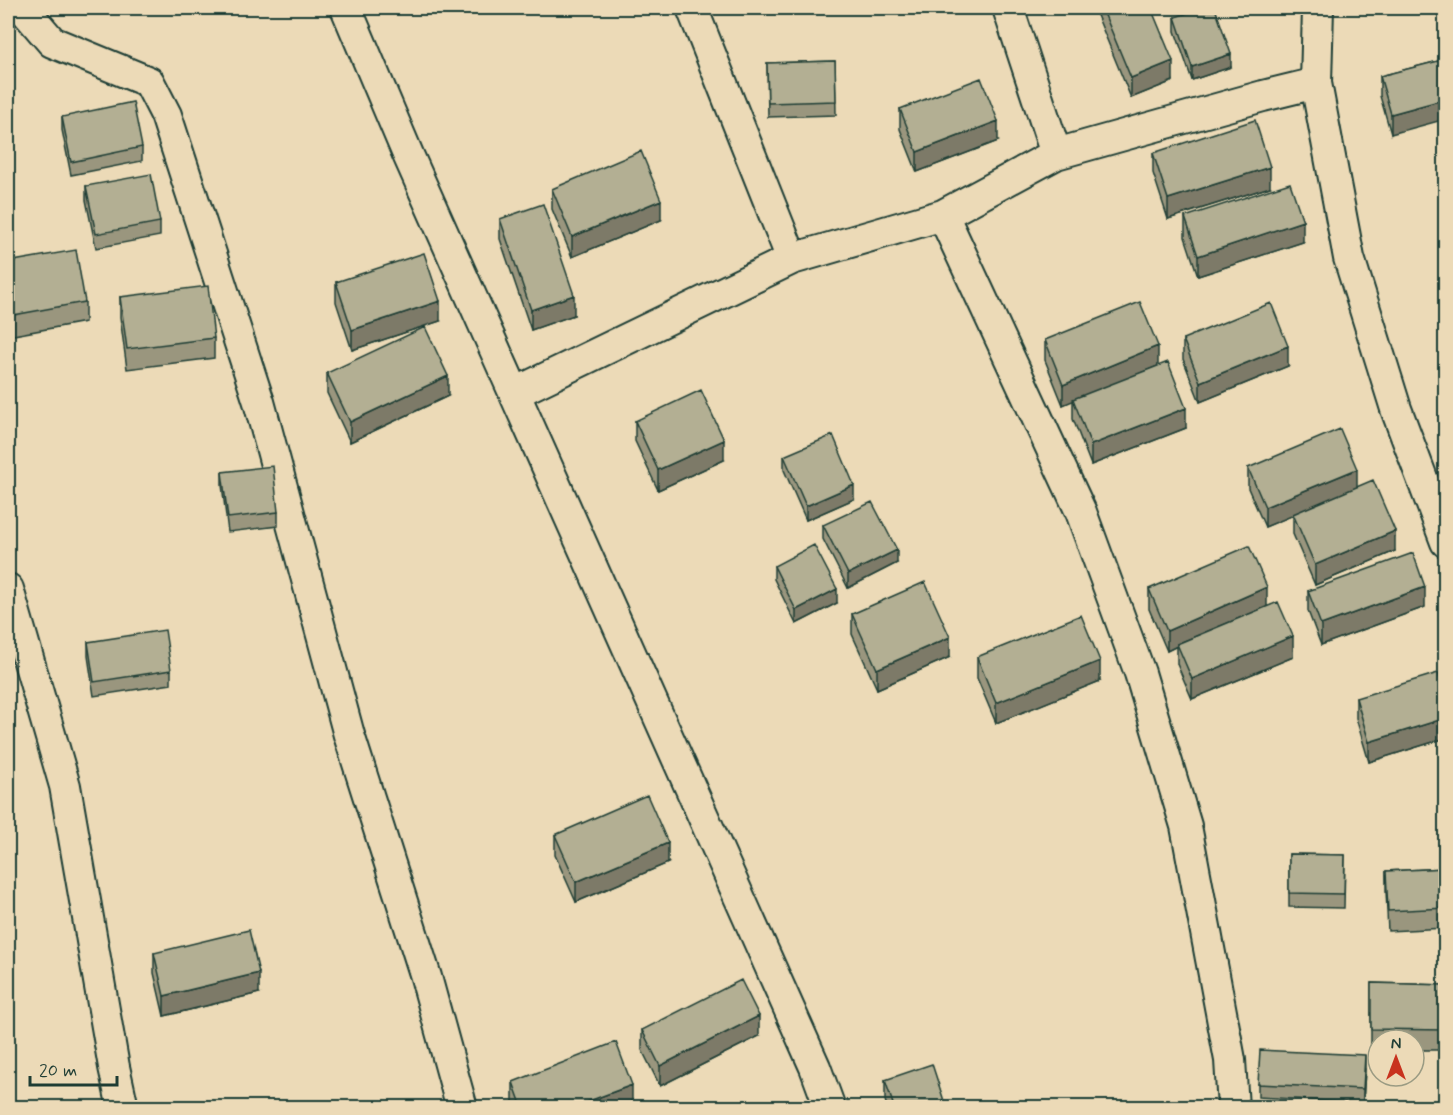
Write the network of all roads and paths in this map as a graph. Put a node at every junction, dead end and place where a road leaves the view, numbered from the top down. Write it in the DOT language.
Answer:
graph roads {
  1 [pos="23,8"];
  2 [pos="346,8"];
  3 [pos="693,8"];
  4 [pos="1008,8"];
  5 [pos="1318,8"];
  6 [pos="1316,83"];
  7 [pos="1056,154"];
  8 [pos="943,215"];
  9 [pos="792,259"];
  10 [pos="515,393"];
  11 [pos="1446,542"];
  12 [pos="8,589"];
  13 [pos="123,1107"];
  14 [pos="462,1107"];
  15 [pos="830,1107"];
  16 [pos="1233,1107"];
  1 -- 14 [label="street"];
  2 -- 10 [label="street"];
  3 -- 9 [label="street"];
  4 -- 7 [label="street"];
  5 -- 6 [label="street"];
  6 -- 7 [label="street"];
  6 -- 11 [label="street"];
  7 -- 8 [label="street"];
  8 -- 9 [label="street"];
  8 -- 16 [label="street"];
  9 -- 10 [label="street"];
  10 -- 15 [label="street"];
  12 -- 13 [label="street"];
}
